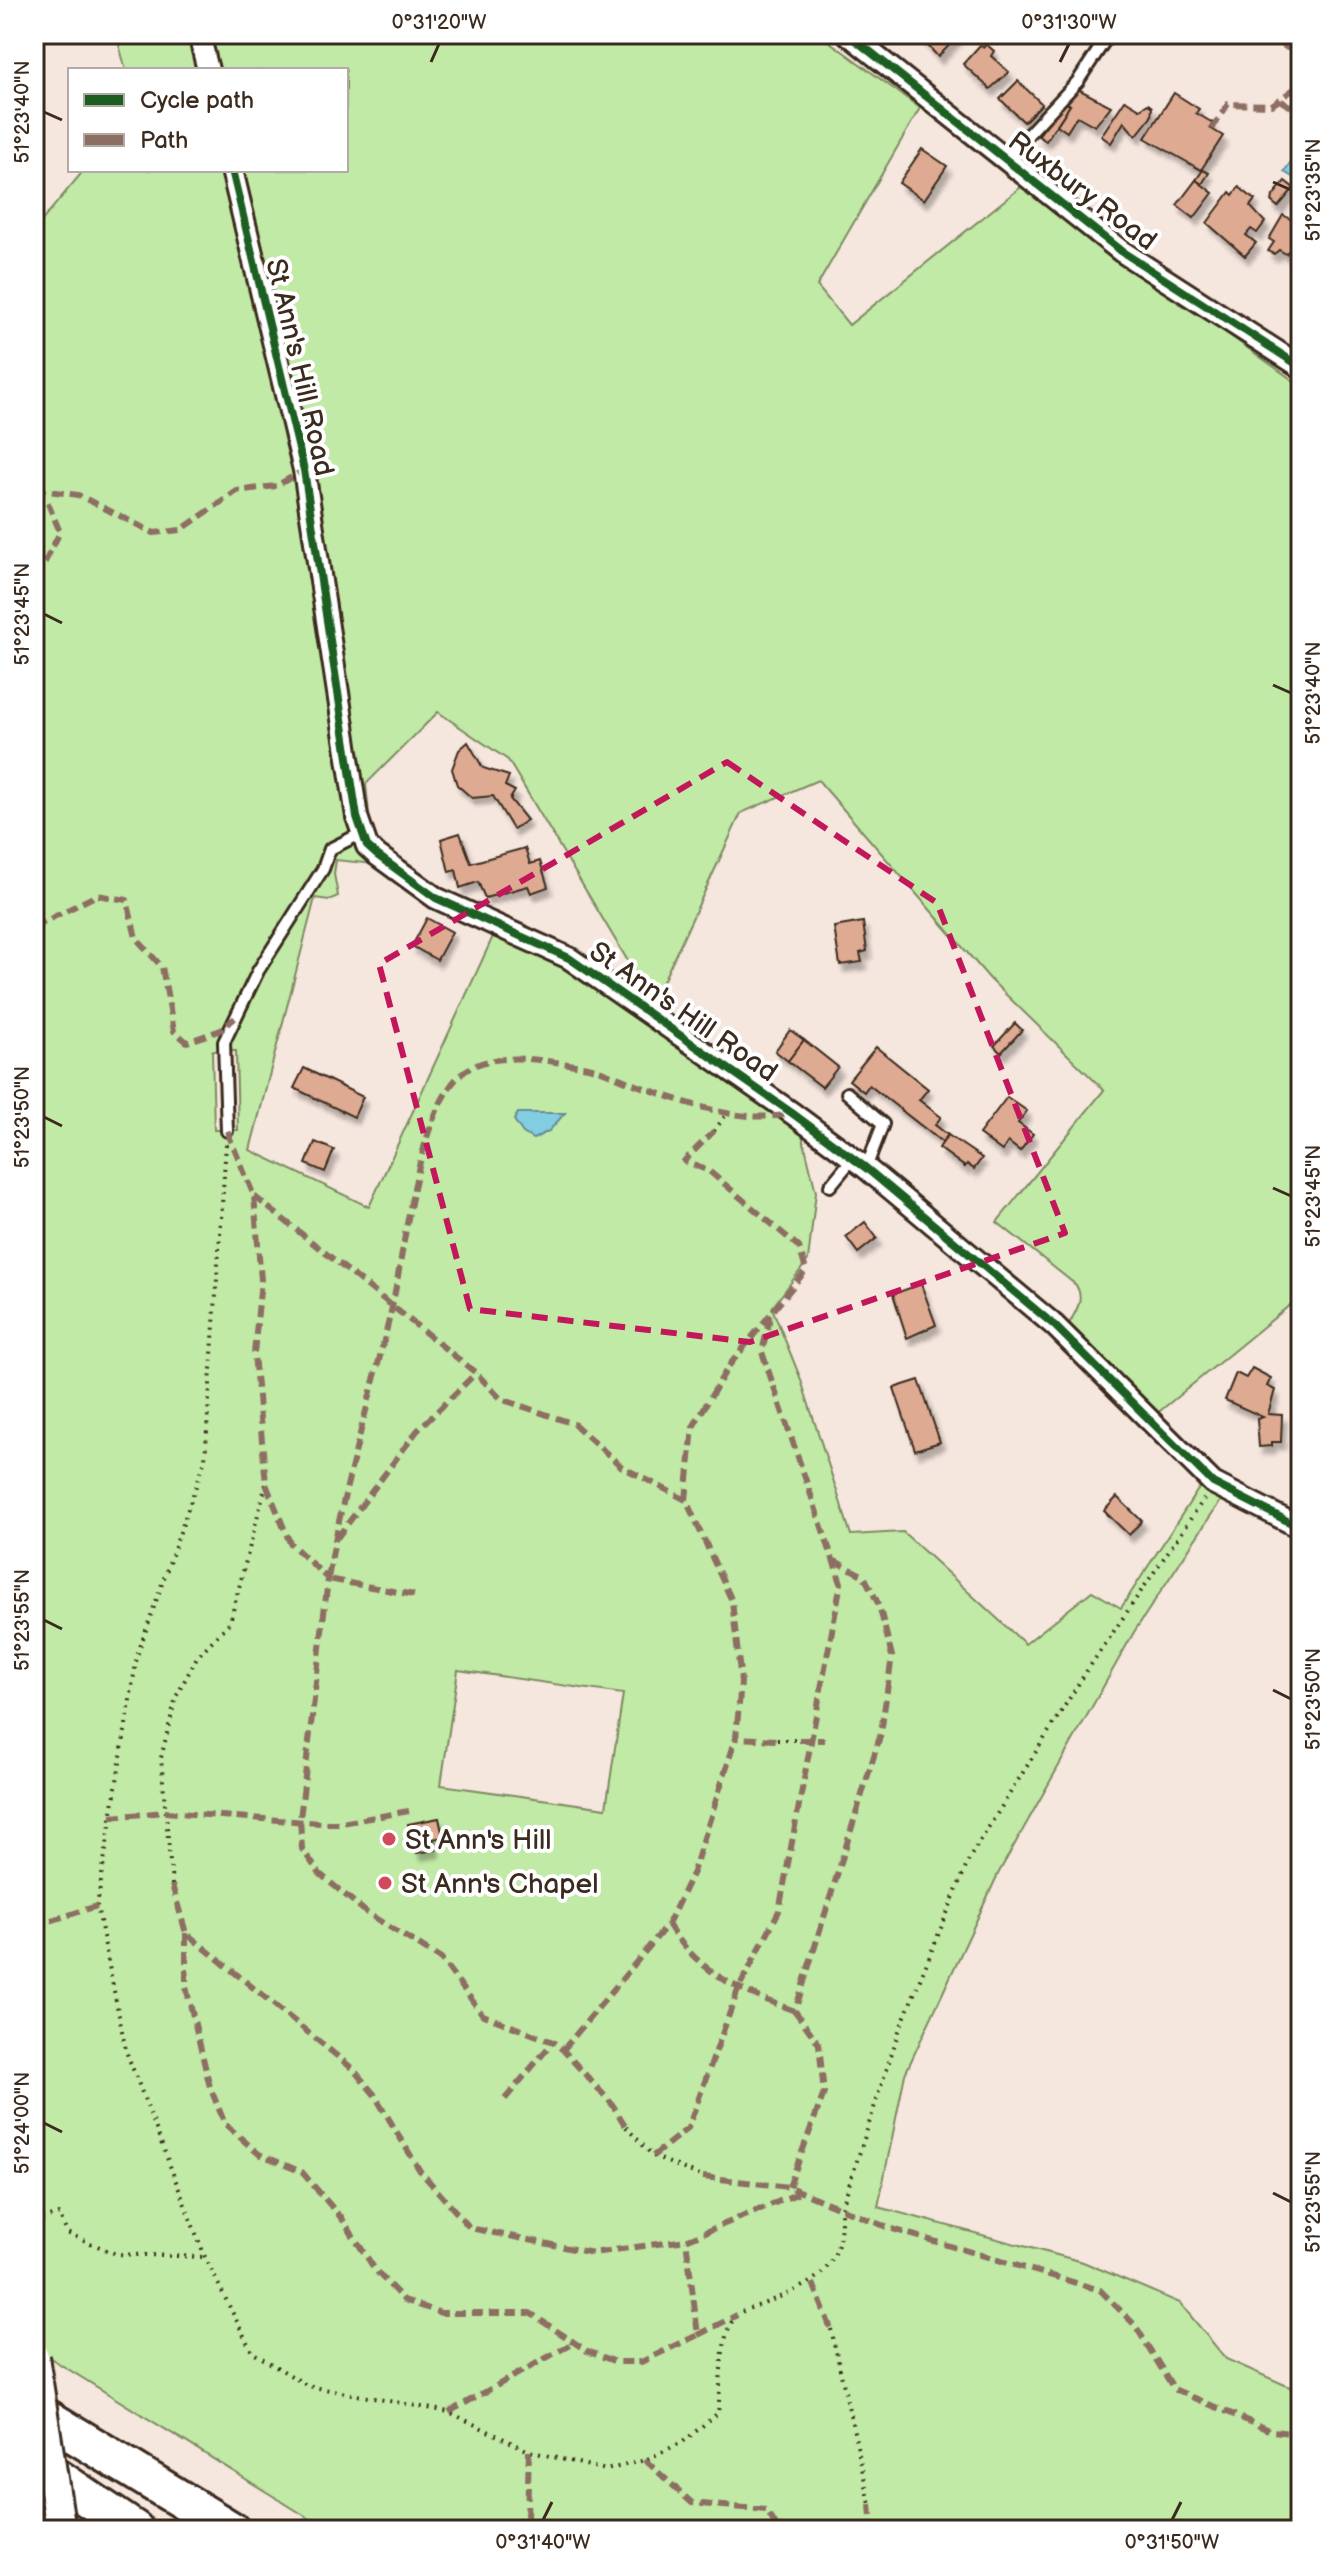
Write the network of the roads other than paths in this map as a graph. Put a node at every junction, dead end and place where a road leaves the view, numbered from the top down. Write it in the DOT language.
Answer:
graph roads {
  1 [pos="199,34"];
  2 [pos="848,34"];
  3 [pos="1109,34"];
  4 [pos="208,68"];
  5 [pos="1005,159"];
  6 [pos="232,172"];
  7 [pos="1301,367"];
  8 [pos="362,833"];
  9 [pos="847,1093"];
  10 [pos="227,1131"];
  11 [pos="859,1163"];
  12 [pos="830,1186"];
  13 [pos="1301,1528"];
  14 [pos="34,2357"];
  15 [pos="34,2410"];
  16 [pos="34,2462"];
  17 [pos="132,2526"];
  18 [pos="61,2530"];
  19 [pos="231,2530"];
  1 -- 4 [label="street"];
  2 -- 5 [label="street, Ruxbury Road"];
  3 -- 5 [label="lane"];
  5 -- 7 [label="street, Ruxbury Road"];
  6 -- 8 [label="street, St Ann's Hill Road"];
  8 -- 10 [label="lane"];
  8 -- 11 [label="street, St Ann's Hill Road"];
  9 -- 11 [label="lane"];
  11 -- 12 [label="lane"];
  11 -- 13 [label="street, St Ann's Hill Road"];
  14 -- 18 [label="main road, bridge"];
  15 -- 19 [label="highway"];
  16 -- 17 [label="highway"];
}
